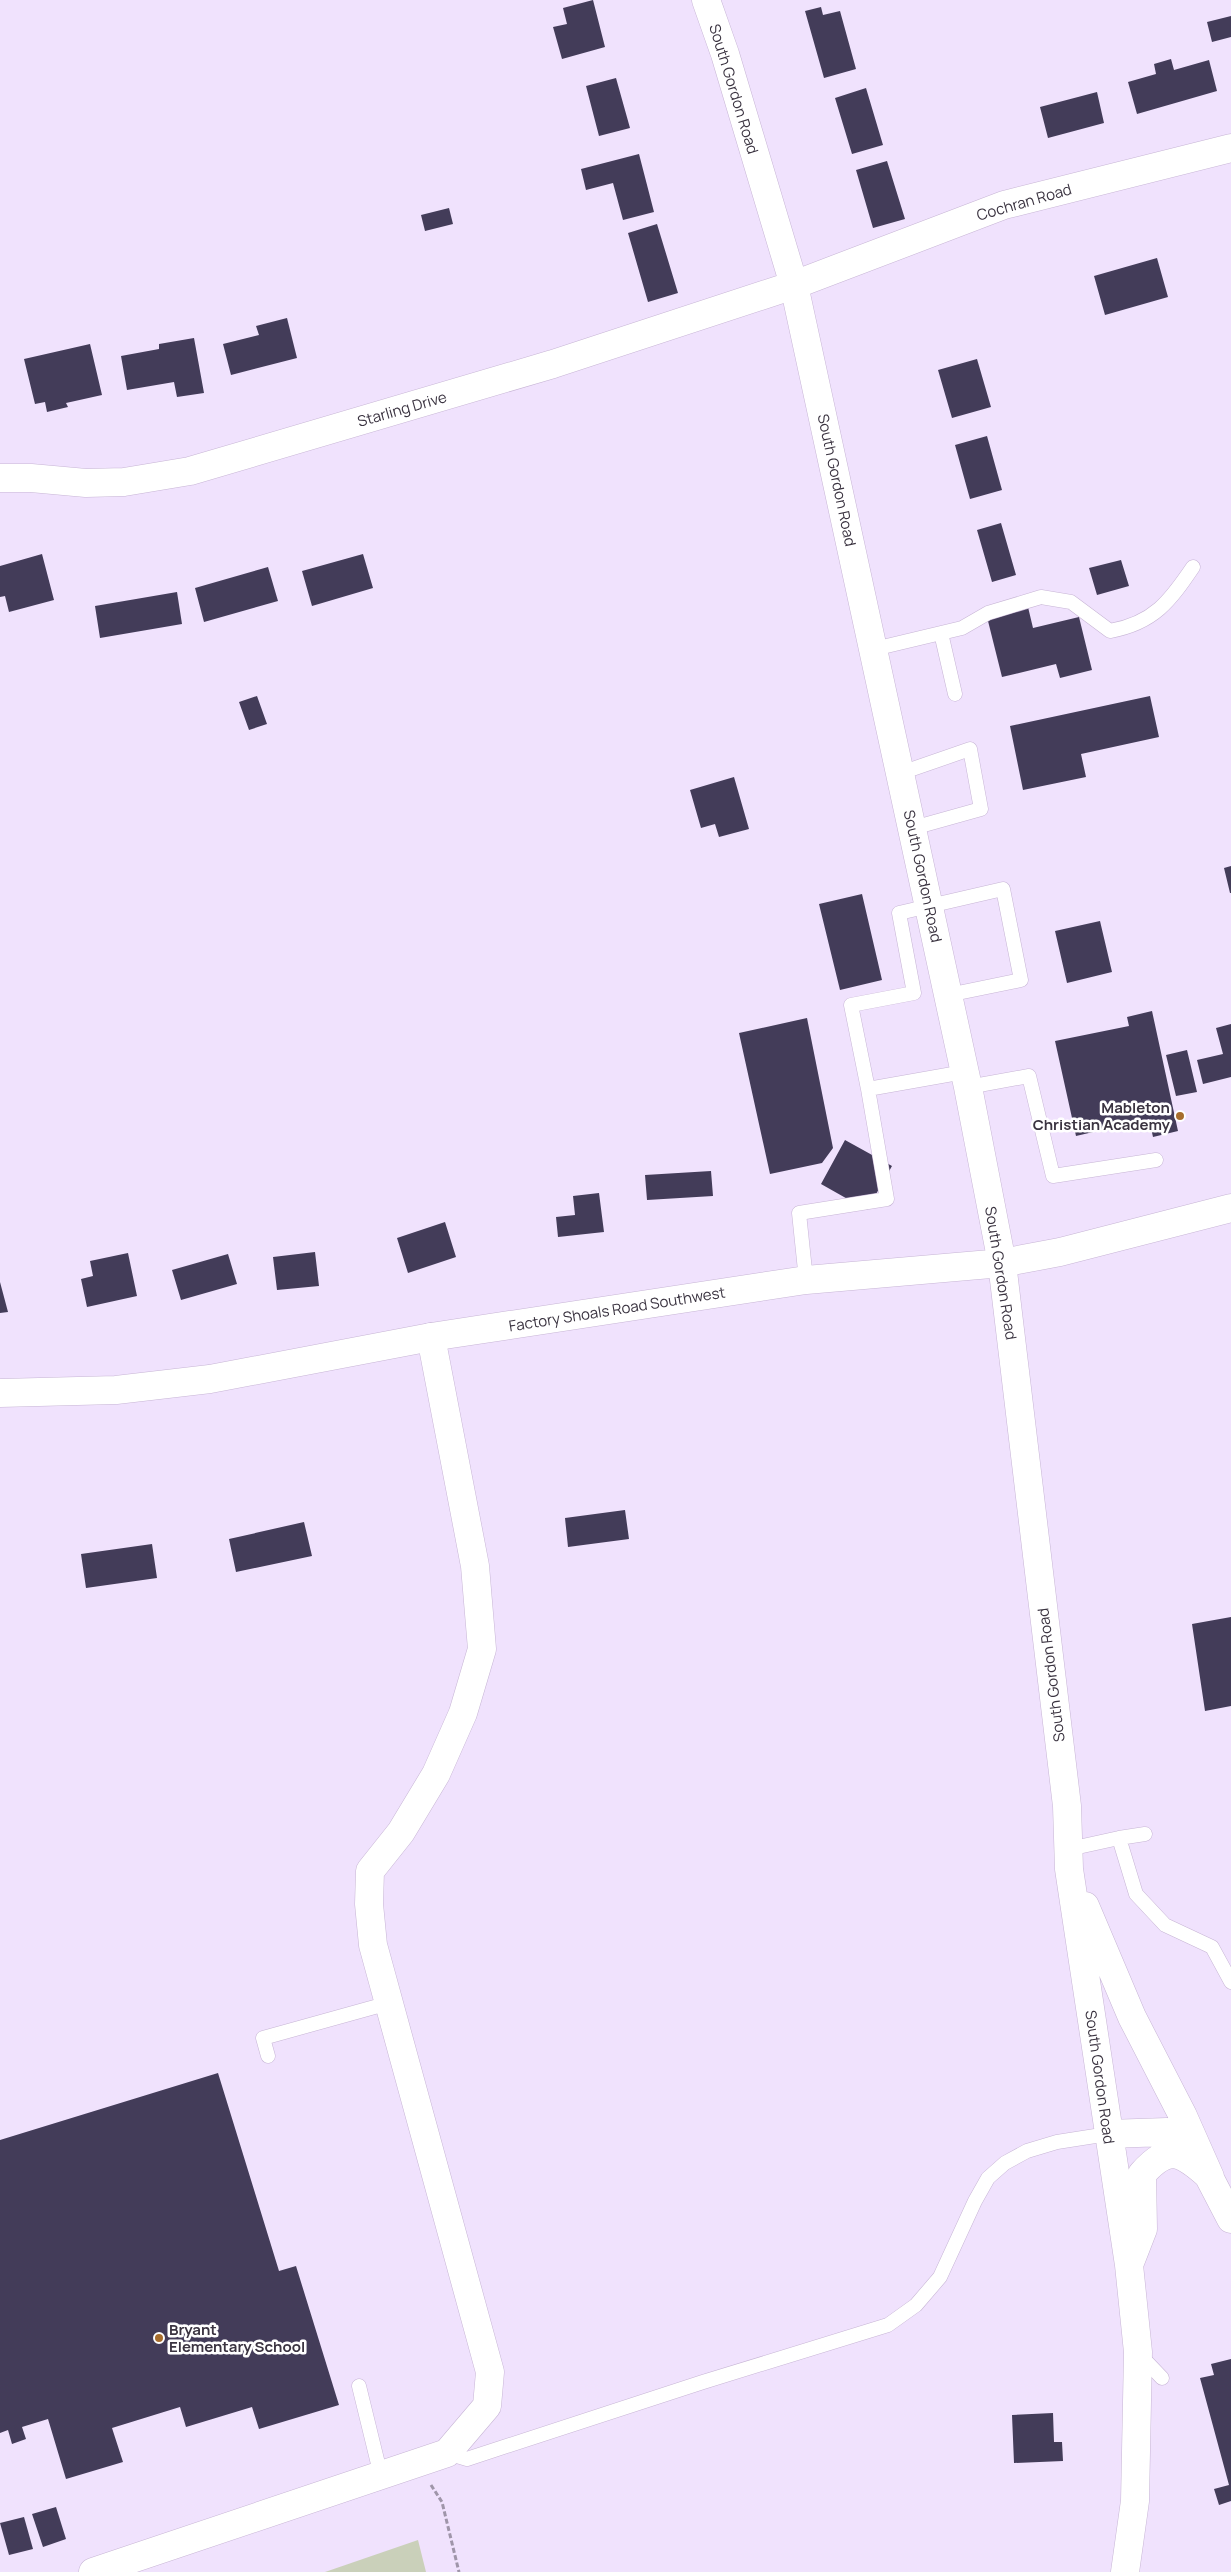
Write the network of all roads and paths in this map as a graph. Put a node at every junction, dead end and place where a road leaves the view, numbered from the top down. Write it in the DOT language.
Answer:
graph roads {
  1 [pos="706,0"];
  2 [pos="1231,148"];
  3 [pos="794,285"];
  4 [pos="0,478"];
  5 [pos="1193,567"];
  6 [pos="941,633"];
  7 [pos="874,649"];
  8 [pos="955,694"];
  9 [pos="901,773"];
  10 [pos="913,828"];
  11 [pos="929,906"];
  12 [pos="948,994"];
  13 [pos="966,1079"];
  14 [pos="868,1089"];
  15 [pos="1156,1160"];
  16 [pos="1231,1208"];
  17 [pos="1002,1263"];
  18 [pos="806,1280"];
  19 [pos="431,1337"];
  20 [pos="0,1393"];
  21 [pos="1145,1834"];
  22 [pos="1120,1838"];
  23 [pos="1069,1859"];
  24 [pos="1231,1982"];
  25 [pos="389,2003"];
  26 [pos="268,2056"];
  27 [pos="1108,2134"];
  28 [pos="1210,2177"];
  29 [pos="1230,2213"];
  30 [pos="1129,2265"];
  31 [pos="1138,2352"];
  32 [pos="1162,2378"];
  33 [pos="359,2386"];
  34 [pos="447,2453"];
  35 [pos="417,2464"];
  36 [pos="381,2476"];
  37 [pos="93,2572"];
  38 [pos="459,2572"];
  39 [pos="1124,2572"];
  1 -- 3 [label="street, South Gordon Road"];
  2 -- 3 [label="street, Cochran Road"];
  3 -- 4 [label="street, Starling Drive"];
  3 -- 7 [label="street, South Gordon Road"];
  5 -- 6 [label="lane"];
  6 -- 7 [label="lane"];
  6 -- 8 [label="lane"];
  7 -- 9 [label="street, South Gordon Road"];
  9 -- 10 [label="street, South Gordon Road"];
  9 -- 10 [label="lane"];
  10 -- 11 [label="street, South Gordon Road"];
  11 -- 12 [label="street, South Gordon Road"];
  11 -- 12 [label="lane"];
  11 -- 14 [label="lane"];
  12 -- 13 [label="street, South Gordon Road"];
  13 -- 14 [label="lane"];
  13 -- 15 [label="lane"];
  13 -- 17 [label="street, South Gordon Road"];
  14 -- 18 [label="lane"];
  16 -- 17 [label="street, Factory Shoals Road Southwest"];
  17 -- 18 [label="street, Factory Shoals Road Southwest"];
  17 -- 23 [label="street, South Gordon Road"];
  18 -- 19 [label="street, Factory Shoals Road Southwest"];
  19 -- 20 [label="street, Factory Shoals Road Southwest"];
  19 -- 25 [label="street"];
  21 -- 22 [label="lane"];
  22 -- 23 [label="lane"];
  22 -- 24 [label="lane"];
  23 -- 27 [label="street, South Gordon Road"];
  23 -- 28 [label="street"];
  25 -- 26 [label="lane"];
  25 -- 34 [label="street"];
  27 -- 28 [label="street"];
  27 -- 30 [label="street, South Gordon Road"];
  27 -- 34 [label="lane"];
  28 -- 29 [label="street"];
  28 -- 30 [label="street"];
  30 -- 31 [label="street, South Gordon Road"];
  31 -- 32 [label="lane"];
  31 -- 39 [label="street, South Gordon Road"];
  33 -- 36 [label="lane"];
  34 -- 35 [label="street"];
  35 -- 36 [label="street"];
  35 -- 38 [label="path"];
  36 -- 37 [label="street"];
}
